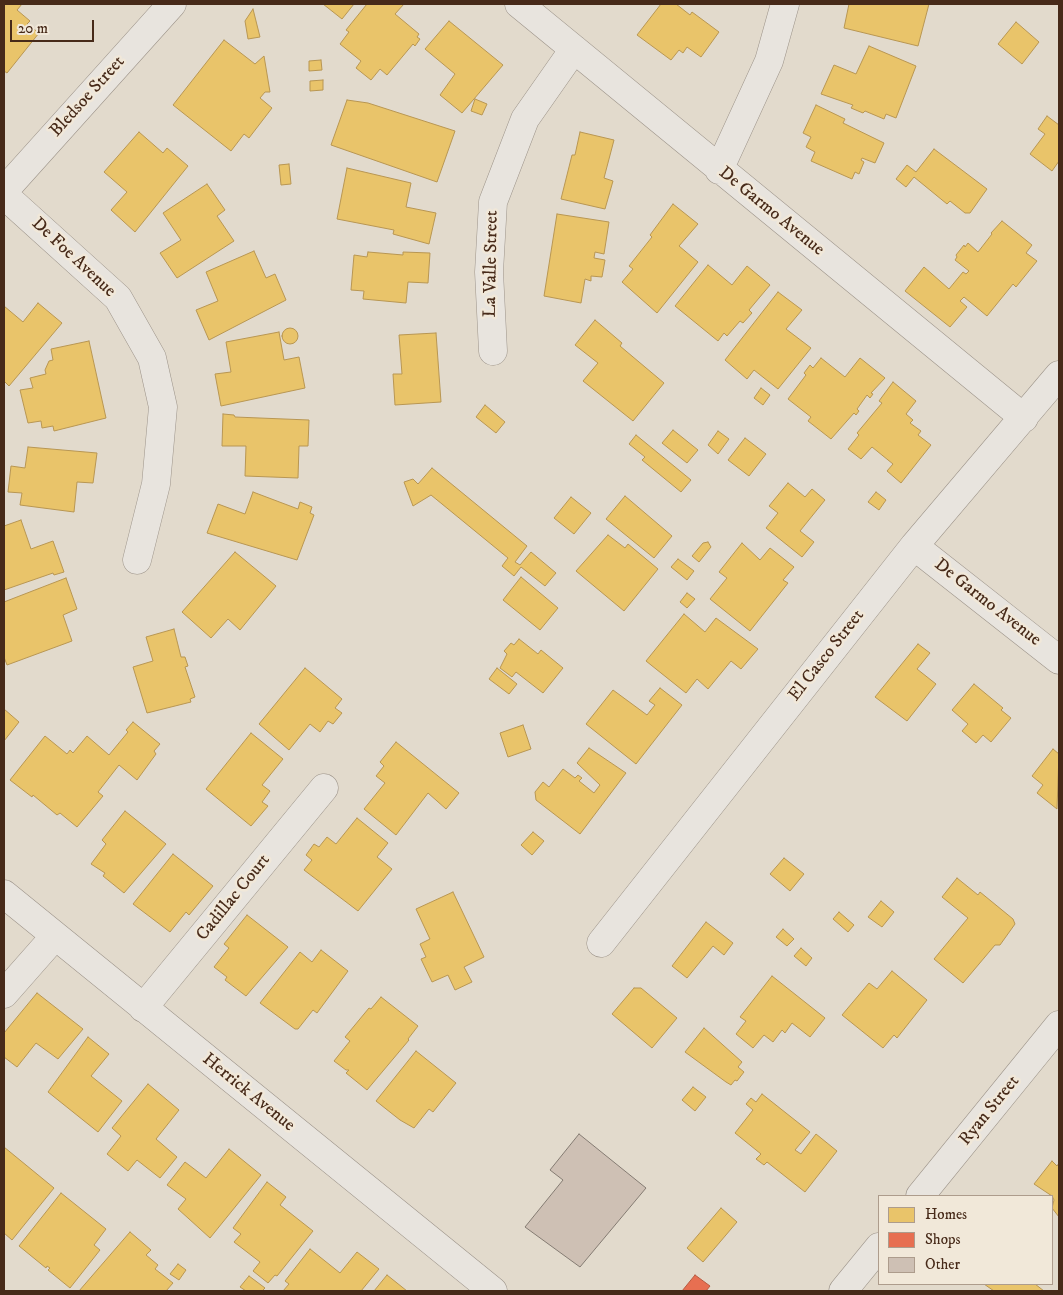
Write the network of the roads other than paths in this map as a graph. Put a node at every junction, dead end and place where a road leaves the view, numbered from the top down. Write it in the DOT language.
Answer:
graph roads {
  1 [pos="172,4"];
  2 [pos="519,4"];
  3 [pos="785,4"];
  4 [pos="574,49"];
  5 [pos="719,170"];
  6 [pos="4,193"];
  7 [pos="493,351"];
  8 [pos="1059,374"];
  9 [pos="1024,418"];
  10 [pos="914,546"];
  11 [pos="137,560"];
  12 [pos="1059,660"];
  13 [pos="324,788"];
  14 [pos="4,894"];
  15 [pos="55,936"];
  16 [pos="602,943"];
  17 [pos="4,994"];
  18 [pos="143,1008"];
  19 [pos="1059,1025"];
  20 [pos="921,1195"];
  21 [pos="878,1248"];
  22 [pos="493,1291"];
  23 [pos="843,1291"];
  1 -- 6 [label="street, Bledsoe Street"];
  2 -- 4 [label="street, De Garmo Avenue"];
  3 -- 5 [label="street"];
  4 -- 5 [label="street, De Garmo Avenue"];
  4 -- 7 [label="street, La Valle Street"];
  5 -- 9 [label="street, De Garmo Avenue"];
  6 -- 11 [label="street, De Foe Avenue"];
  8 -- 9 [label="street, El Casco Street"];
  9 -- 10 [label="street, El Casco Street"];
  10 -- 12 [label="street, De Garmo Avenue"];
  10 -- 16 [label="street, El Casco Street"];
  13 -- 18 [label="street, Cadillac Court"];
  14 -- 15 [label="street, Herrick Avenue"];
  15 -- 17 [label="street"];
  15 -- 18 [label="street, Herrick Avenue"];
  18 -- 22 [label="street, Herrick Avenue"];
  19 -- 20 [label="street, Ryan Street"];
  21 -- 23 [label="street"];
}
